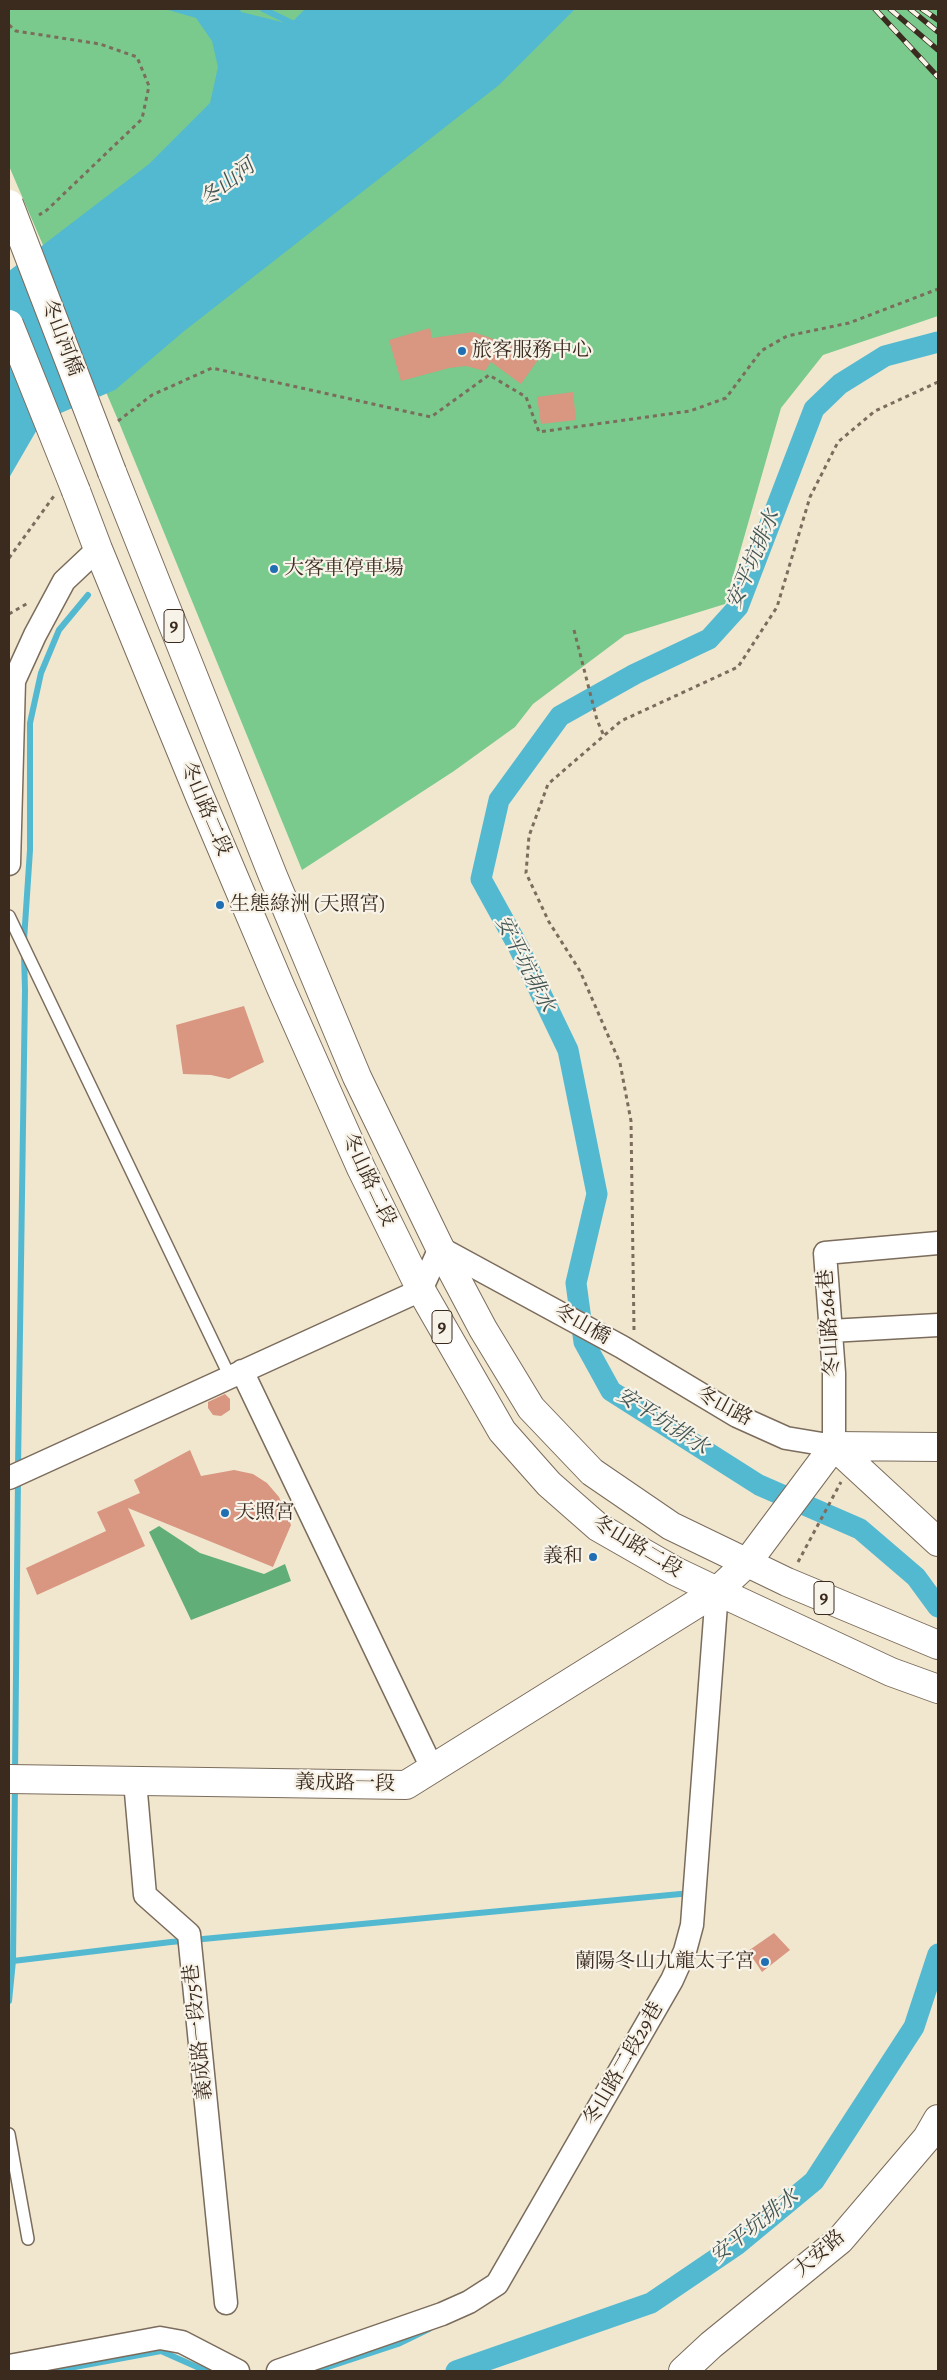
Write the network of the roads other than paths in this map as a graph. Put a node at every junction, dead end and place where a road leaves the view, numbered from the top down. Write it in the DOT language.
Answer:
graph roads {
  1 [pos="9,204"];
  2 [pos="9,324"];
  3 [pos="112,472"];
  4 [pos="98,549"];
  5 [pos="9,864"];
  6 [pos="9,916"];
  7 [pos="938,1243"];
  8 [pos="440,1248"];
  9 [pos="421,1290"];
  10 [pos="938,1325"];
  11 [pos="830,1330"];
  12 [pos="628,1351"];
  13 [pos="236,1374"];
  14 [pos="834,1446"];
  15 [pos="938,1447"];
  16 [pos="9,1478"];
  17 [pos="938,1542"];
  18 [pos="746,1564"];
  19 [pos="717,1591"];
  20 [pos="938,1645"];
  21 [pos="938,1689"];
  22 [pos="432,1768"];
  23 [pos="9,1779"];
  24 [pos="135,1781"];
  25 [pos="938,2119"];
  26 [pos="9,2134"];
  27 [pos="28,2240"];
  28 [pos="226,2303"];
  29 [pos="9,2366"];
  30 [pos="238,2371"];
  31 [pos="278,2371"];
  32 [pos="683,2371"];
  1 -- 3 [label="main road, 冬山河橋 / 9, bridge"];
  2 -- 4 [label="main road, 冬山路二段 / 9, bridge"];
  3 -- 8 [label="main road, 冬山路二段 / 9"];
  4 -- 5 [label="street"];
  4 -- 9 [label="main road, 冬山路二段 / 9"];
  6 -- 13 [label="lane"];
  7 -- 11 [label="street, 冬山路264巷"];
  8 -- 9 [label="street"];
  8 -- 12 [label="street, 冬山橋"];
  8 -- 18 [label="main road, 冬山路二段 / 9"];
  9 -- 13 [label="street"];
  9 -- 19 [label="main road, 冬山路二段 / 9"];
  10 -- 11 [label="street"];
  11 -- 14 [label="street, 冬山路264巷"];
  12 -- 14 [label="street, 冬山路"];
  13 -- 16 [label="street"];
  13 -- 22 [label="street"];
  14 -- 15 [label="main road, 冬山路"];
  14 -- 17 [label="main road"];
  14 -- 18 [label="main road"];
  18 -- 19 [label="main road"];
  18 -- 20 [label="main road, 冬山路二段 / 9"];
  19 -- 21 [label="main road, 冬山路二段 / 9"];
  19 -- 22 [label="main road, 義成路一段"];
  19 -- 31 [label="street, 冬山路二段29巷"];
  22 -- 24 [label="main road, 義成路一段"];
  23 -- 24 [label="main road, 義成路一段"];
  24 -- 28 [label="street, 義成路一段75巷"];
  25 -- 32 [label="main road, 大安路"];
  26 -- 27 [label="lane"];
  29 -- 30 [label="street"];
}
